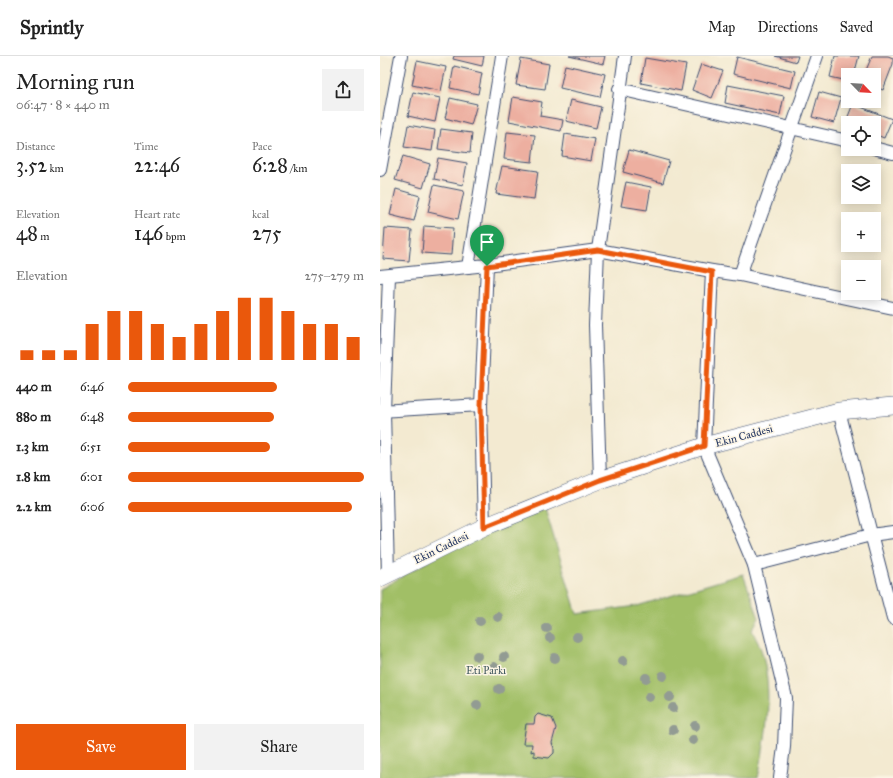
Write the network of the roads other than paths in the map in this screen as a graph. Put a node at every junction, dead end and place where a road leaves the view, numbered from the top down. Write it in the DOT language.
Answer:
graph roads {
  1 [pos="401,56"];
  2 [pos="502,56"];
  3 [pos="625,56"];
  4 [pos="816,56"];
  5 [pos="619,89"];
  6 [pos="792,128"];
  7 [pos="841,140"];
  8 [pos="881,150"];
  9 [pos="893,153"];
  10 [pos="380,170"];
  11 [pos="598,250"];
  12 [pos="487,266"];
  13 [pos="468,267"];
  14 [pos="712,272"];
  15 [pos="740,275"];
  16 [pos="385,276"];
  17 [pos="893,308"];
  18 [pos="481,405"];
  19 [pos="893,406"];
  20 [pos="382,411"];
  21 [pos="839,411"];
  22 [pos="704,446"];
  23 [pos="600,480"];
  24 [pos="484,527"];
  25 [pos="893,532"];
  26 [pos="870,535"];
  27 [pos="754,565"];
  28 [pos="384,576"];
  29 [pos="893,618"];
  30 [pos="780,778"];
  1 -- 10 [label="street"];
  2 -- 13 [label="street"];
  3 -- 5 [label="street"];
  4 -- 6 [label="street"];
  5 -- 6 [label="street"];
  5 -- 11 [label="street"];
  6 -- 7 [label="street"];
  6 -- 15 [label="street"];
  8 -- 9 [label="street"];
  11 -- 12 [label="street"];
  11 -- 14 [label="street"];
  11 -- 23 [label="street"];
  12 -- 13 [label="street"];
  12 -- 18 [label="street"];
  13 -- 16 [label="street"];
  14 -- 15 [label="street"];
  14 -- 22 [label="street"];
  15 -- 17 [label="street"];
  16 -- 20 [label="street"];
  18 -- 20 [label="street"];
  18 -- 24 [label="street"];
  19 -- 21 [label="street, Ekin Caddesi"];
  20 -- 28 [label="street"];
  21 -- 22 [label="street, Ekin Caddesi"];
  21 -- 26 [label="street"];
  22 -- 23 [label="street, Ekin Caddesi"];
  22 -- 27 [label="street"];
  23 -- 24 [label="street, Ekin Caddesi"];
  24 -- 28 [label="street, Ekin Caddesi"];
  25 -- 26 [label="street"];
  26 -- 27 [label="street"];
  26 -- 29 [label="street"];
  27 -- 30 [label="street"];
}
